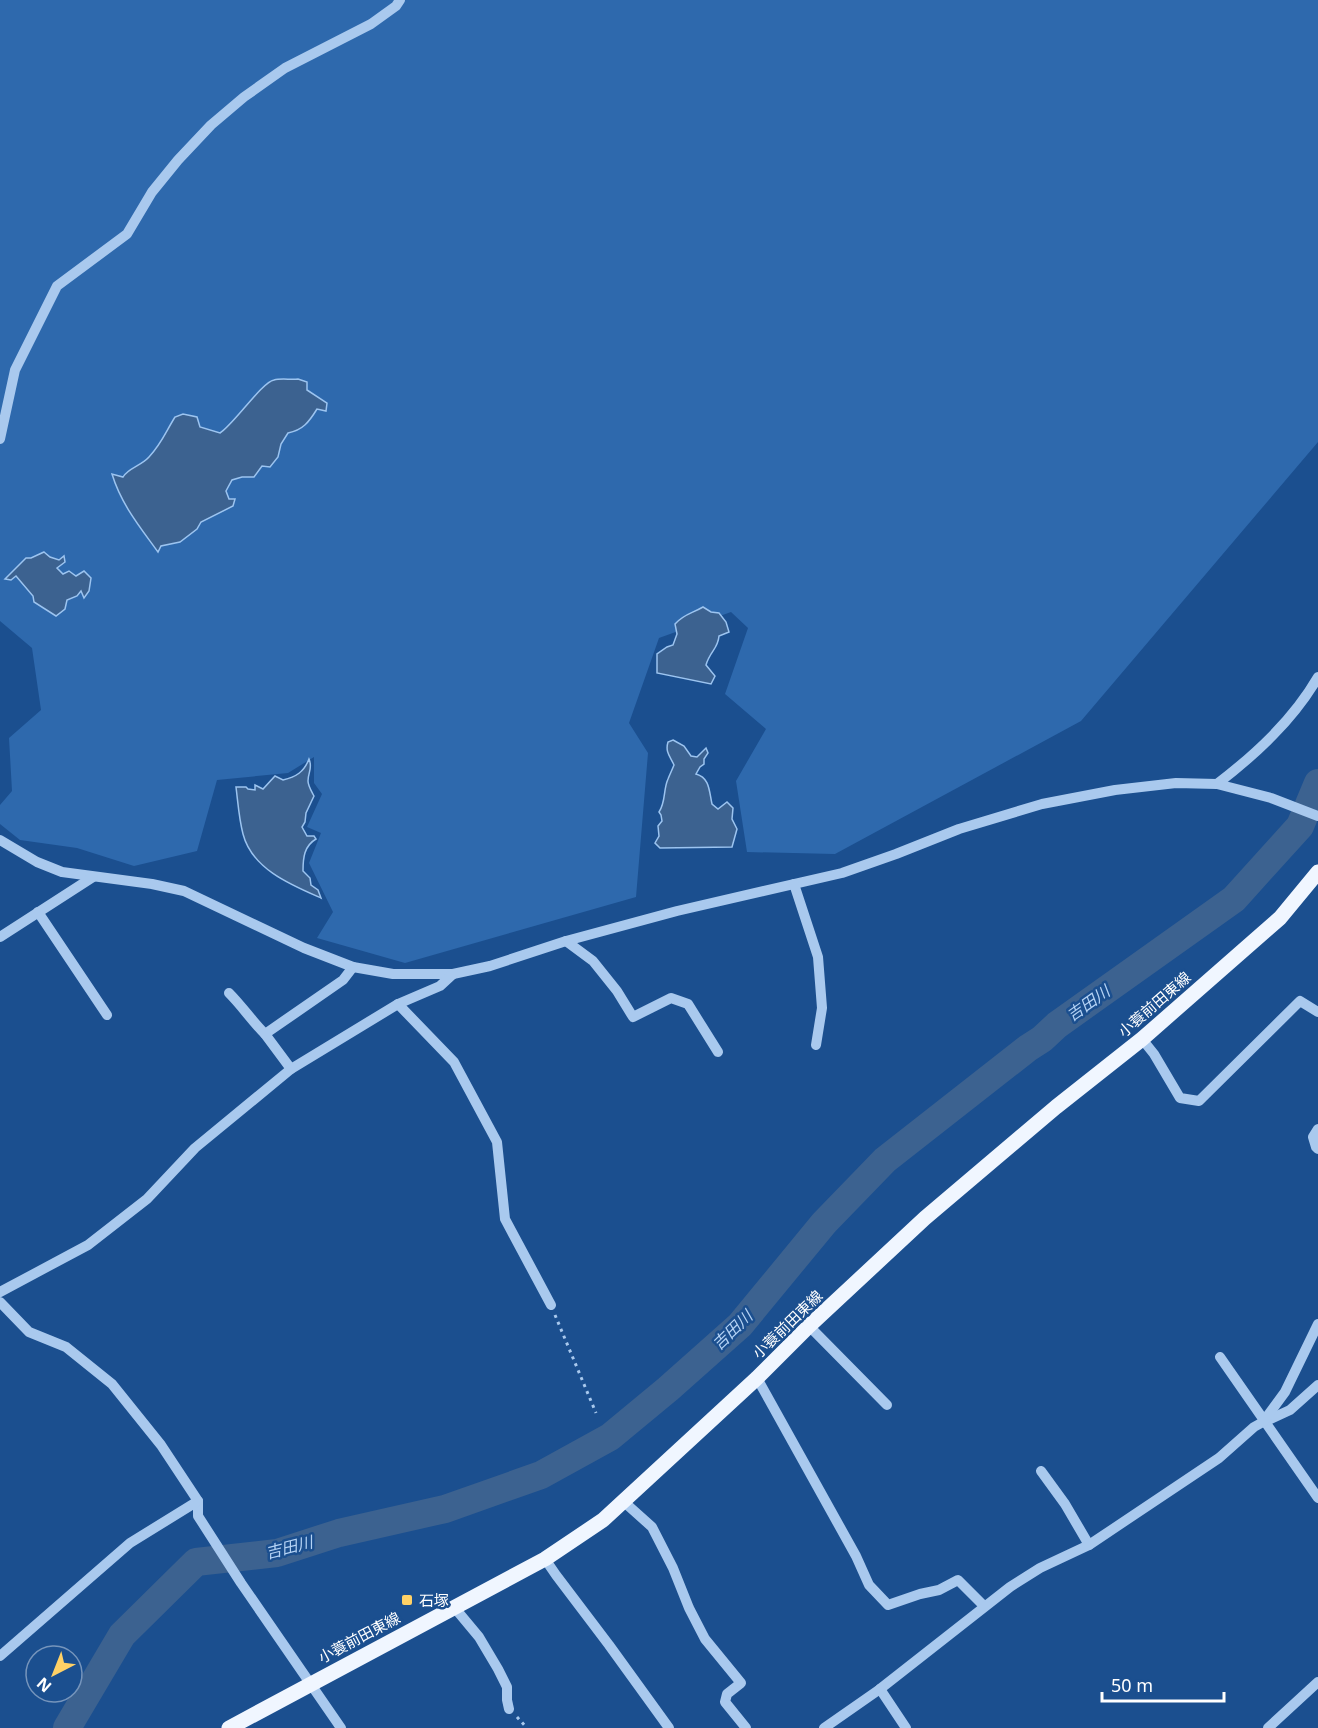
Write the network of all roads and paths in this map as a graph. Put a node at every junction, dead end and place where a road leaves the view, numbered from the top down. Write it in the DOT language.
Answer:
graph roads {
  1 [pos="400,0"];
  2 [pos="0,439"];
  3 [pos="1318,677"];
  4 [pos="1217,784"];
  5 [pos="1316,816"];
  6 [pos="0,840"];
  7 [pos="1318,872"];
  8 [pos="93,877"];
  9 [pos="794,884"];
  10 [pos="38,912"];
  11 [pos="0,937"];
  12 [pos="566,941"];
  13 [pos="353,968"];
  14 [pos="453,974"];
  15 [pos="229,993"];
  16 [pos="398,1004"];
  17 [pos="1318,1012"];
  18 [pos="107,1015"];
  19 [pos="266,1034"];
  20 [pos="1142,1039"];
  21 [pos="816,1045"];
  22 [pos="718,1052"];
  23 [pos="291,1069"];
  24 [pos="1318,1129"];
  25 [pos="1318,1149"];
  26 [pos="0,1292"];
  27 [pos="0,1302"];
  28 [pos="551,1305"];
  29 [pos="1318,1324"];
  30 [pos="809,1326"];
  31 [pos="1220,1357"];
  32 [pos="757,1378"];
  33 [pos="1318,1385"];
  34 [pos="887,1405"];
  35 [pos="596,1413"];
  36 [pos="1263,1422"];
  37 [pos="1041,1471"];
  38 [pos="1318,1498"];
  39 [pos="198,1501"];
  40 [pos="623,1501"];
  41 [pos="1089,1545"];
  42 [pos="545,1558"];
  43 [pos="984,1606"];
  44 [pos="454,1607"];
  45 [pos="0,1656"];
  46 [pos="1318,1682"];
  47 [pos="311,1683"];
  48 [pos="880,1689"];
  49 [pos="509,1709"];
  50 [pos="231,1727"];
  51 [pos="341,1728"];
  52 [pos="669,1728"];
  53 [pos="746,1728"];
  54 [pos="824,1728"];
  55 [pos="906,1728"];
  56 [pos="1268,1728"];
  1 -- 2 [label="street"];
  3 -- 4 [label="street"];
  4 -- 5 [label="street"];
  4 -- 9 [label="street"];
  6 -- 8 [label="street"];
  7 -- 20 [label="main road, 小蓑前田東線"];
  8 -- 10 [label="street"];
  8 -- 13 [label="street"];
  9 -- 12 [label="street"];
  9 -- 21 [label="street"];
  10 -- 11 [label="street"];
  10 -- 18 [label="street"];
  12 -- 14 [label="street"];
  12 -- 22 [label="street"];
  13 -- 14 [label="street"];
  13 -- 19 [label="street"];
  14 -- 16 [label="street"];
  15 -- 19 [label="street"];
  16 -- 23 [label="street"];
  16 -- 28 [label="street"];
  17 -- 20 [label="street"];
  19 -- 23 [label="street"];
  20 -- 30 [label="main road, 小蓑前田東線"];
  23 -- 26 [label="street"];
  24 -- 25 [label="street"];
  27 -- 39 [label="street"];
  28 -- 35 [label="path"];
  29 -- 36 [label="street"];
  30 -- 32 [label="main road, 小蓑前田東線"];
  30 -- 34 [label="street"];
  31 -- 36 [label="street"];
  32 -- 40 [label="main road, 小蓑前田東線"];
  32 -- 43 [label="street"];
  33 -- 36 [label="street"];
  36 -- 38 [label="street"];
  36 -- 41 [label="street"];
  37 -- 41 [label="street"];
  39 -- 45 [label="street"];
  39 -- 47 [label="street"];
  40 -- 42 [label="main road, 小蓑前田東線"];
  40 -- 53 [label="street"];
  41 -- 43 [label="street"];
  42 -- 44 [label="main road, 小蓑前田東線"];
  42 -- 52 [label="street"];
  43 -- 48 [label="street"];
  44 -- 47 [label="main road, 小蓑前田東線"];
  44 -- 49 [label="street"];
  46 -- 56 [label="street"];
  47 -- 50 [label="main road, 小蓑前田東線"];
  47 -- 51 [label="street"];
  48 -- 54 [label="street"];
  48 -- 55 [label="street"];
}
